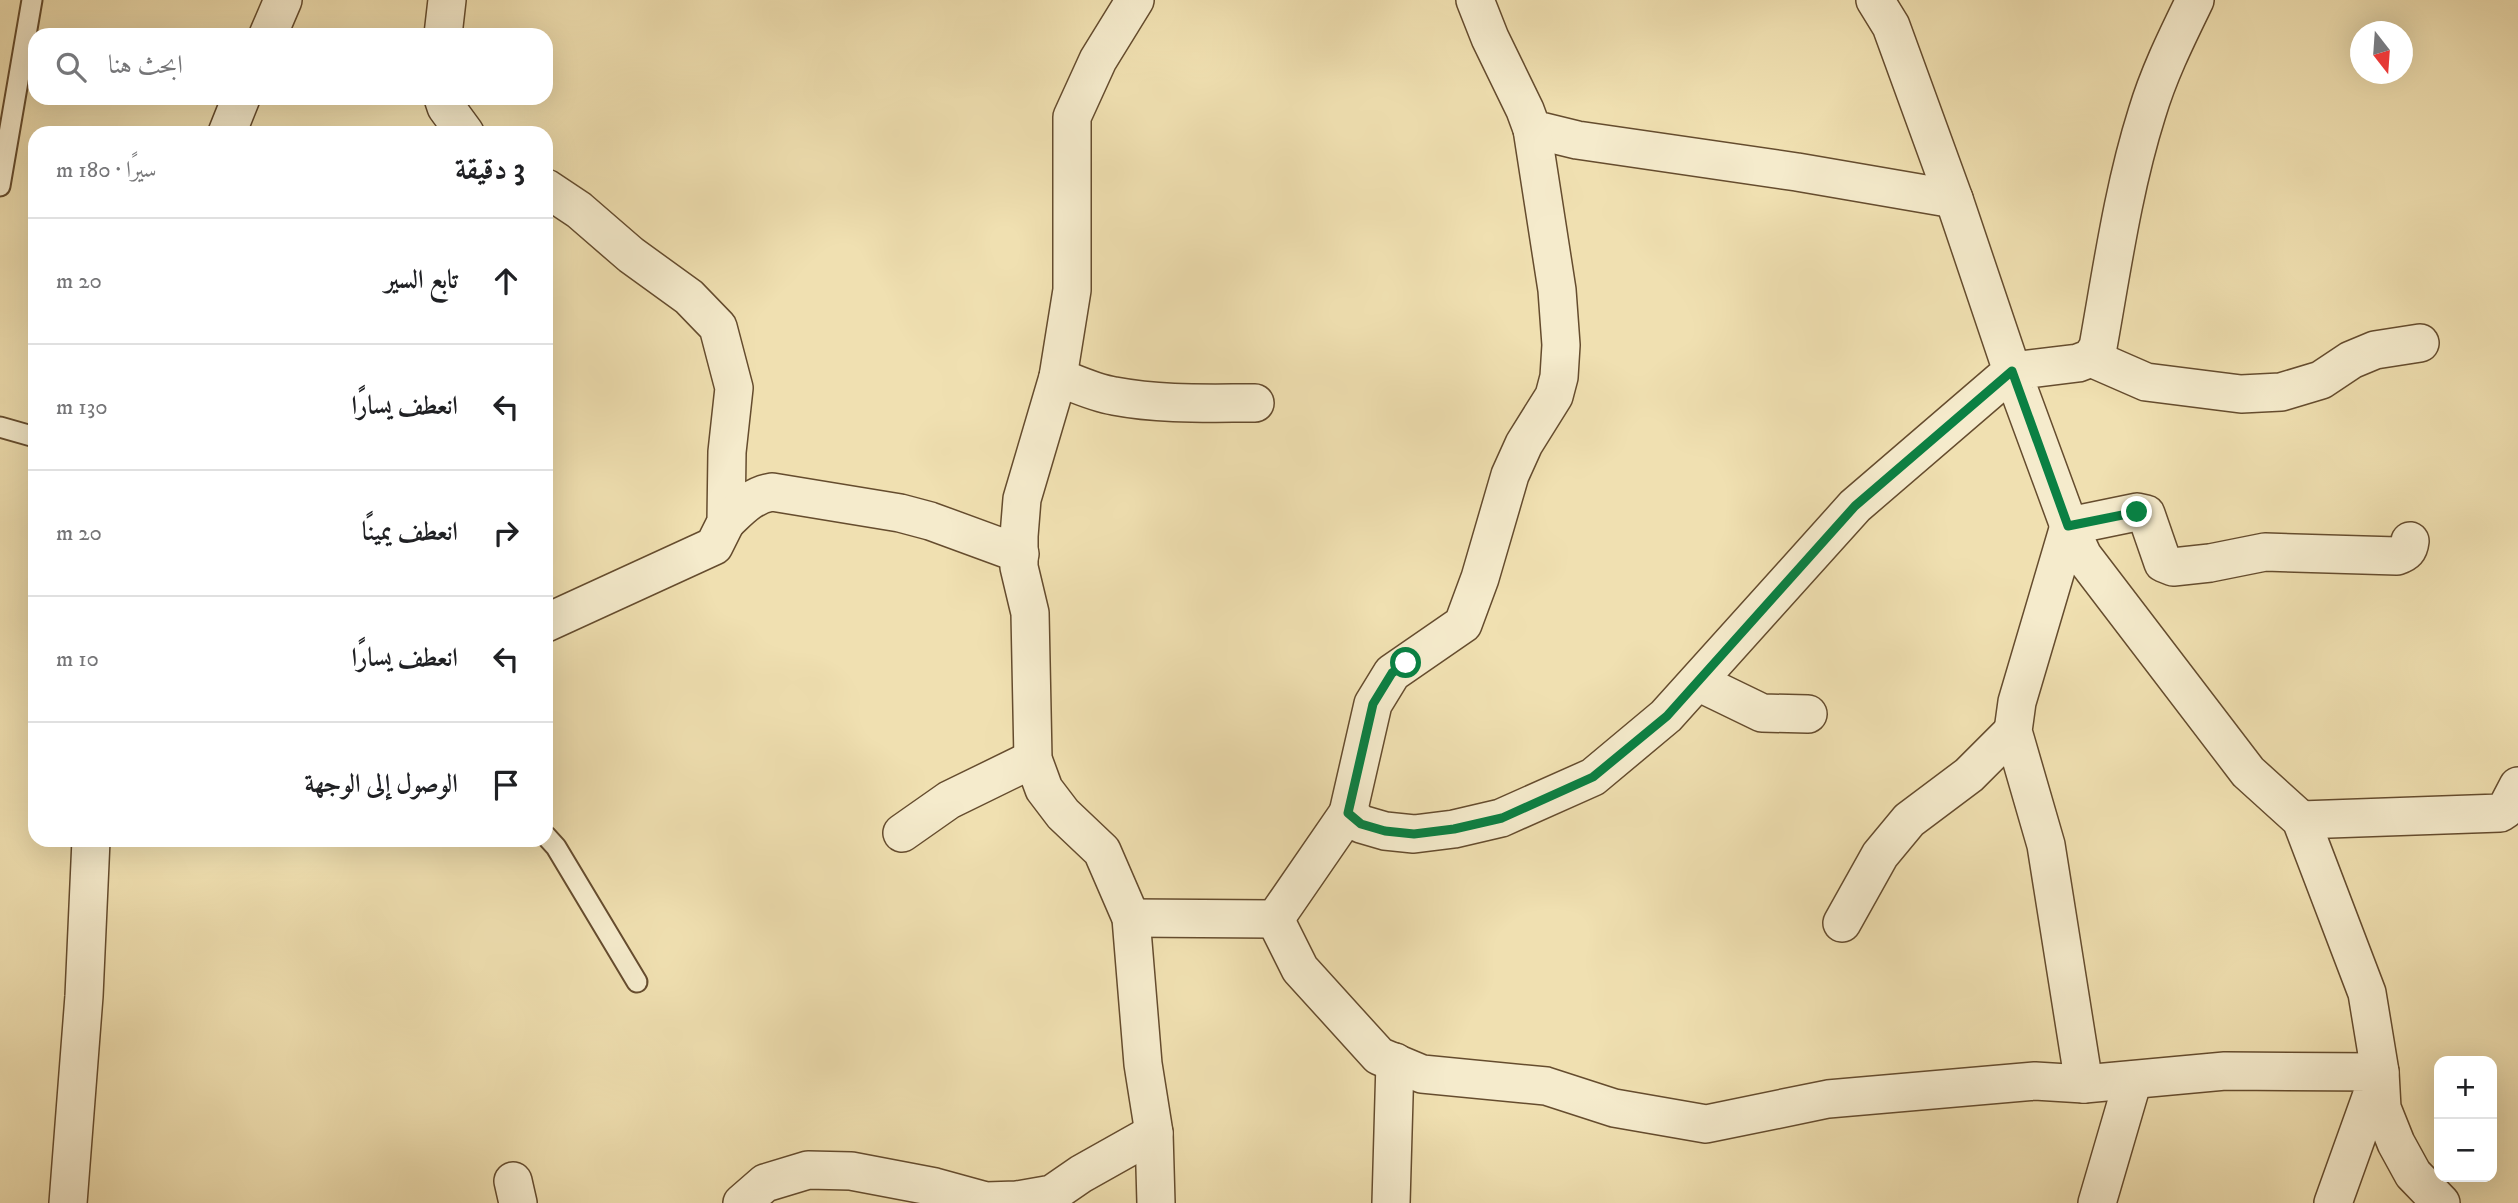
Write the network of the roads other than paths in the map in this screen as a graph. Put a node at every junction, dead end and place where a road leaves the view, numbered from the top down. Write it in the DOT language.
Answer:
graph roads {
  1 [pos="32,0"];
  2 [pos="283,0"];
  3 [pos="447,0"];
  4 [pos="1135,0"];
  5 [pos="1475,0"];
  6 [pos="2195,0"];
  7 [pos="1885,9"];
  8 [pos="271,28"];
  9 [pos="444,28"];
  10 [pos="239,105"];
  11 [pos="445,105"];
  12 [pos="230,126"];
  13 [pos="460,126"];
  14 [pos="1532,129"];
  15 [pos="0,186"];
  16 [pos="553,193"];
  17 [pos="1954,199"];
  18 [pos="2420,343"];
  19 [pos="2091,358"];
  20 [pos="2012,371"];
  21 [pos="1058,377"];
  22 [pos="1255,402"];
  23 [pos="0,427"];
  24 [pos="28,435"];
  25 [pos="726,522"];
  26 [pos="2068,526"];
  27 [pos="2410,541"];
  28 [pos="1020,554"];
  29 [pos="553,619"];
  30 [pos="1698,682"];
  31 [pos="1808,714"];
  32 [pos="2014,731"];
  33 [pos="1033,759"];
  34 [pos="2518,786"];
  35 [pos="1348,813"];
  36 [pos="2301,820"];
  37 [pos="902,833"];
  38 [pos="553,844"];
  39 [pos="91,847"];
  40 [pos="1131,918"];
  41 [pos="1275,919"];
  42 [pos="1842,923"];
  43 [pos="637,982"];
  44 [pos="1395,1062"];
  45 [pos="2379,1072"];
  46 [pos="2133,1080"];
  47 [pos="2084,1084"];
  48 [pos="1154,1133"];
  49 [pos="68,1203"];
  50 [pos="742,1203"];
  51 [pos="1156,1203"];
  52 [pos="1391,1203"];
  53 [pos="2097,1203"];
  54 [pos="2333,1203"];
  55 [pos="2441,1203"];
  1 -- 15 [label="lane"];
  2 -- 8 [label="street"];
  3 -- 9 [label="street"];
  4 -- 21 [label="street"];
  5 -- 14 [label="street"];
  6 -- 19 [label="street"];
  7 -- 17 [label="street"];
  10 -- 12 [label="street"];
  11 -- 13 [label="street"];
  14 -- 17 [label="street"];
  14 -- 35 [label="street"];
  16 -- 25 [label="street"];
  17 -- 20 [label="street"];
  18 -- 19 [label="street"];
  19 -- 20 [label="street"];
  20 -- 26 [label="street"];
  20 -- 30 [label="street"];
  21 -- 22 [label="street"];
  21 -- 28 [label="street"];
  23 -- 24 [label="lane"];
  25 -- 28 [label="street"];
  25 -- 29 [label="street"];
  26 -- 27 [label="street"];
  26 -- 32 [label="street"];
  26 -- 36 [label="street"];
  28 -- 33 [label="street"];
  30 -- 31 [label="street"];
  30 -- 35 [label="street"];
  32 -- 42 [label="street"];
  32 -- 47 [label="street"];
  33 -- 37 [label="street"];
  33 -- 40 [label="street"];
  34 -- 36 [label="street"];
  35 -- 41 [label="street"];
  36 -- 45 [label="street"];
  38 -- 43 [label="lane"];
  39 -- 49 [label="street"];
  40 -- 41 [label="street"];
  40 -- 48 [label="street"];
  41 -- 44 [label="street"];
  44 -- 47 [label="street"];
  44 -- 52 [label="street"];
  45 -- 46 [label="street"];
  45 -- 54 [label="street"];
  45 -- 55 [label="street"];
  46 -- 47 [label="street"];
  46 -- 53 [label="street"];
  48 -- 50 [label="street"];
  48 -- 51 [label="street"];
}
